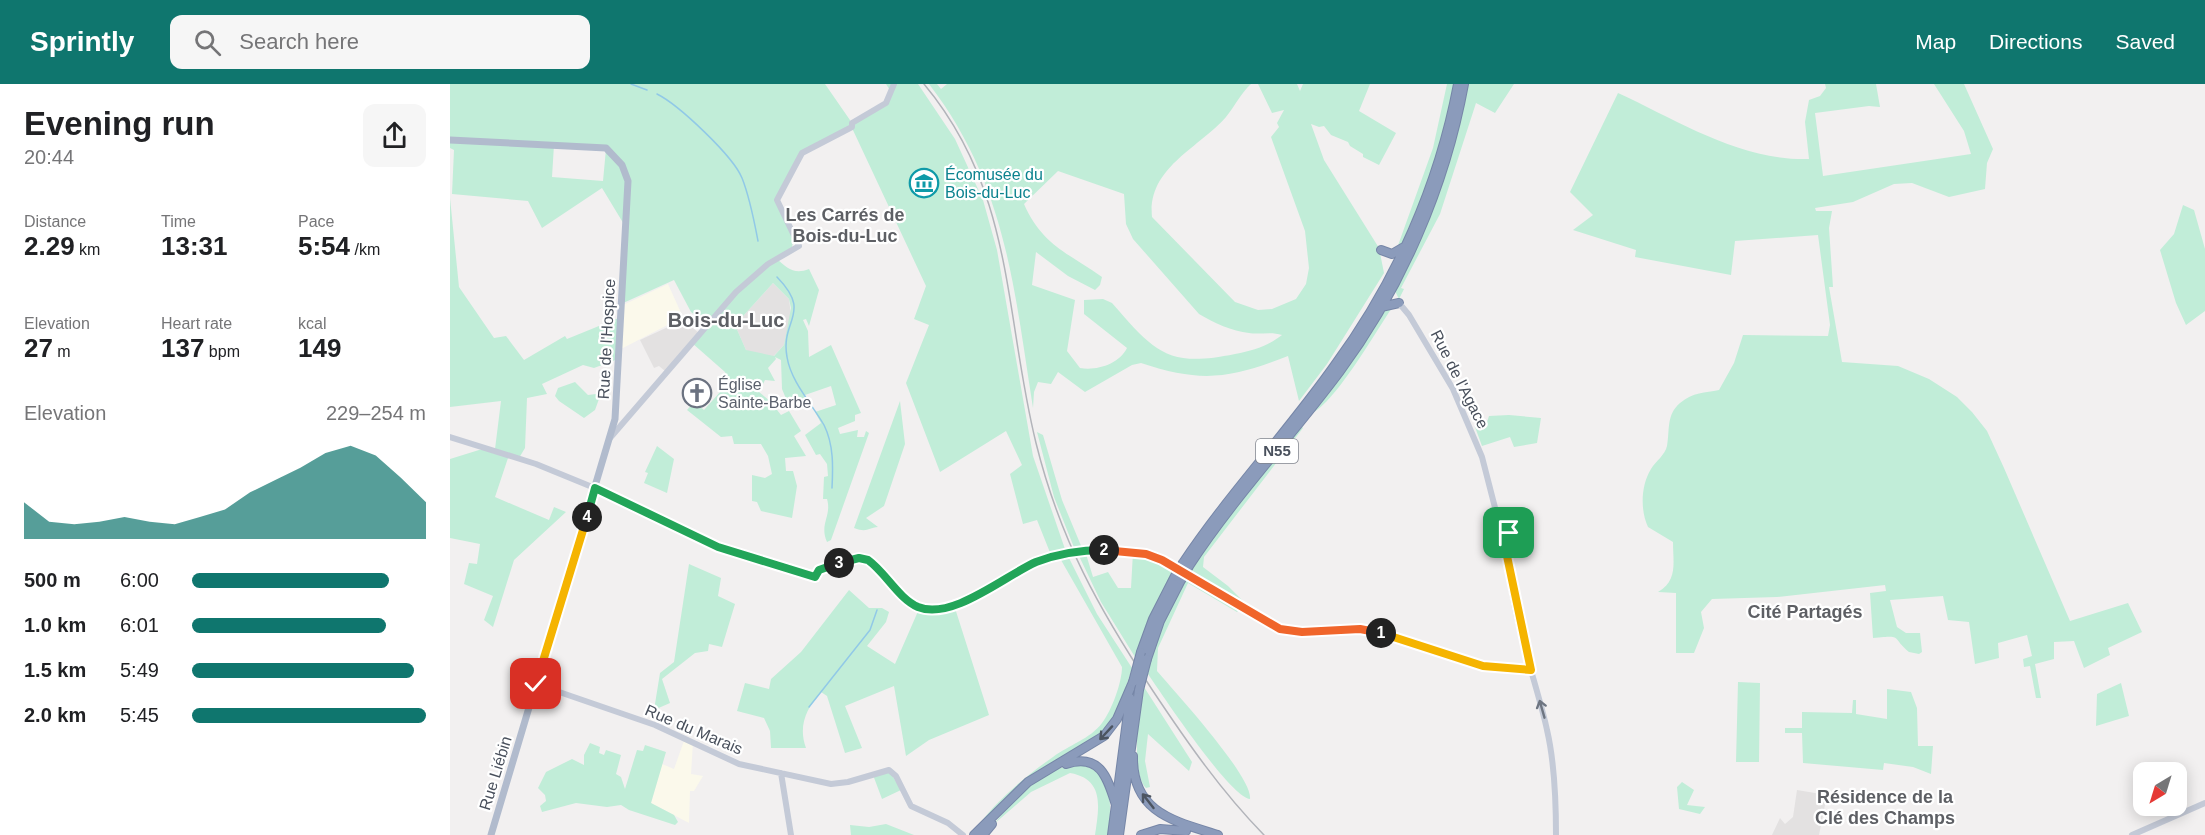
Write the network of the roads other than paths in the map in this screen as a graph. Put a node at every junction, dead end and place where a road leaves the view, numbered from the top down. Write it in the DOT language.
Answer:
graph roads {
  1 [pos="894,84"];
  2 [pos="1458,84"];
  3 [pos="1464,84"];
  4 [pos="450,140"];
  5 [pos="1406,246"];
  6 [pos="1395,267"];
  7 [pos="1391,290"];
  8 [pos="1399,303"];
  9 [pos="1381,307"];
  10 [pos="450,437"];
  11 [pos="610,438"];
  12 [pos="595,488"];
  13 [pos="1186,565"];
  14 [pos="1144,656"];
  15 [pos="1531,670"];
  16 [pos="1133,682"];
  17 [pos="536,684"];
  18 [pos="1130,746"];
  19 [pos="781,773"];
  20 [pos="2205,803"];
  21 [pos="1116,805"];
  22 [pos="491,835"];
  23 [pos="791,835"];
  24 [pos="963,835"];
  25 [pos="974,835"];
  26 [pos="983,835"];
  27 [pos="1112,835"];
  28 [pos="1119,835"];
  29 [pos="1141,835"];
  30 [pos="1205,835"];
  31 [pos="1218,835"];
  32 [pos="1556,835"];
  33 [pos="2132,835"];
  1 -- 11 [label="street"];
  2 -- 5 [label="highway, N55"];
  3 -- 7 [label="highway, N55"];
  4 -- 11 [label="main road, Rue de l'Hospice"];
  5 -- 6 [label="highway, N55"];
  5 -- 6 [label="highway"];
  6 -- 13 [label="highway, N55"];
  7 -- 8 [label="highway"];
  7 -- 9 [label="highway, N55"];
  8 -- 9 [label="highway"];
  8 -- 15 [label="street, Rue de l'Agace"];
  9 -- 13 [label="highway, N55"];
  10 -- 12 [label="street"];
  11 -- 12 [label="main road, Rue de l'Hospice"];
  12 -- 15 [label="street, bridge"];
  12 -- 17 [label="main road, Rue de l'Hospice"];
  13 -- 14 [label="highway, N55, bridge"];
  14 -- 16 [label="highway, N55, bridge"];
  14 -- 18 [label="highway, N55, bridge"];
  32 -- 15 [label="street, one-way"];
  16 -- 21 [label="highway, N55"];
  16 -- 25 [label="highway, one-way"];
  17 -- 19 [label="street, Rue du Marais"];
  17 -- 22 [label="main road, Rue Liébin"];
  18 -- 28 [label="highway, N55"];
  31 -- 18 [label="highway, one-way"];
  19 -- 23 [label="street"];
  19 -- 24 [label="street, Rue du Marais"];
  20 -- 33 [label="street"];
  21 -- 26 [label="highway"];
  21 -- 27 [label="highway, N55"];
  29 -- 30 [label="highway"];
}
